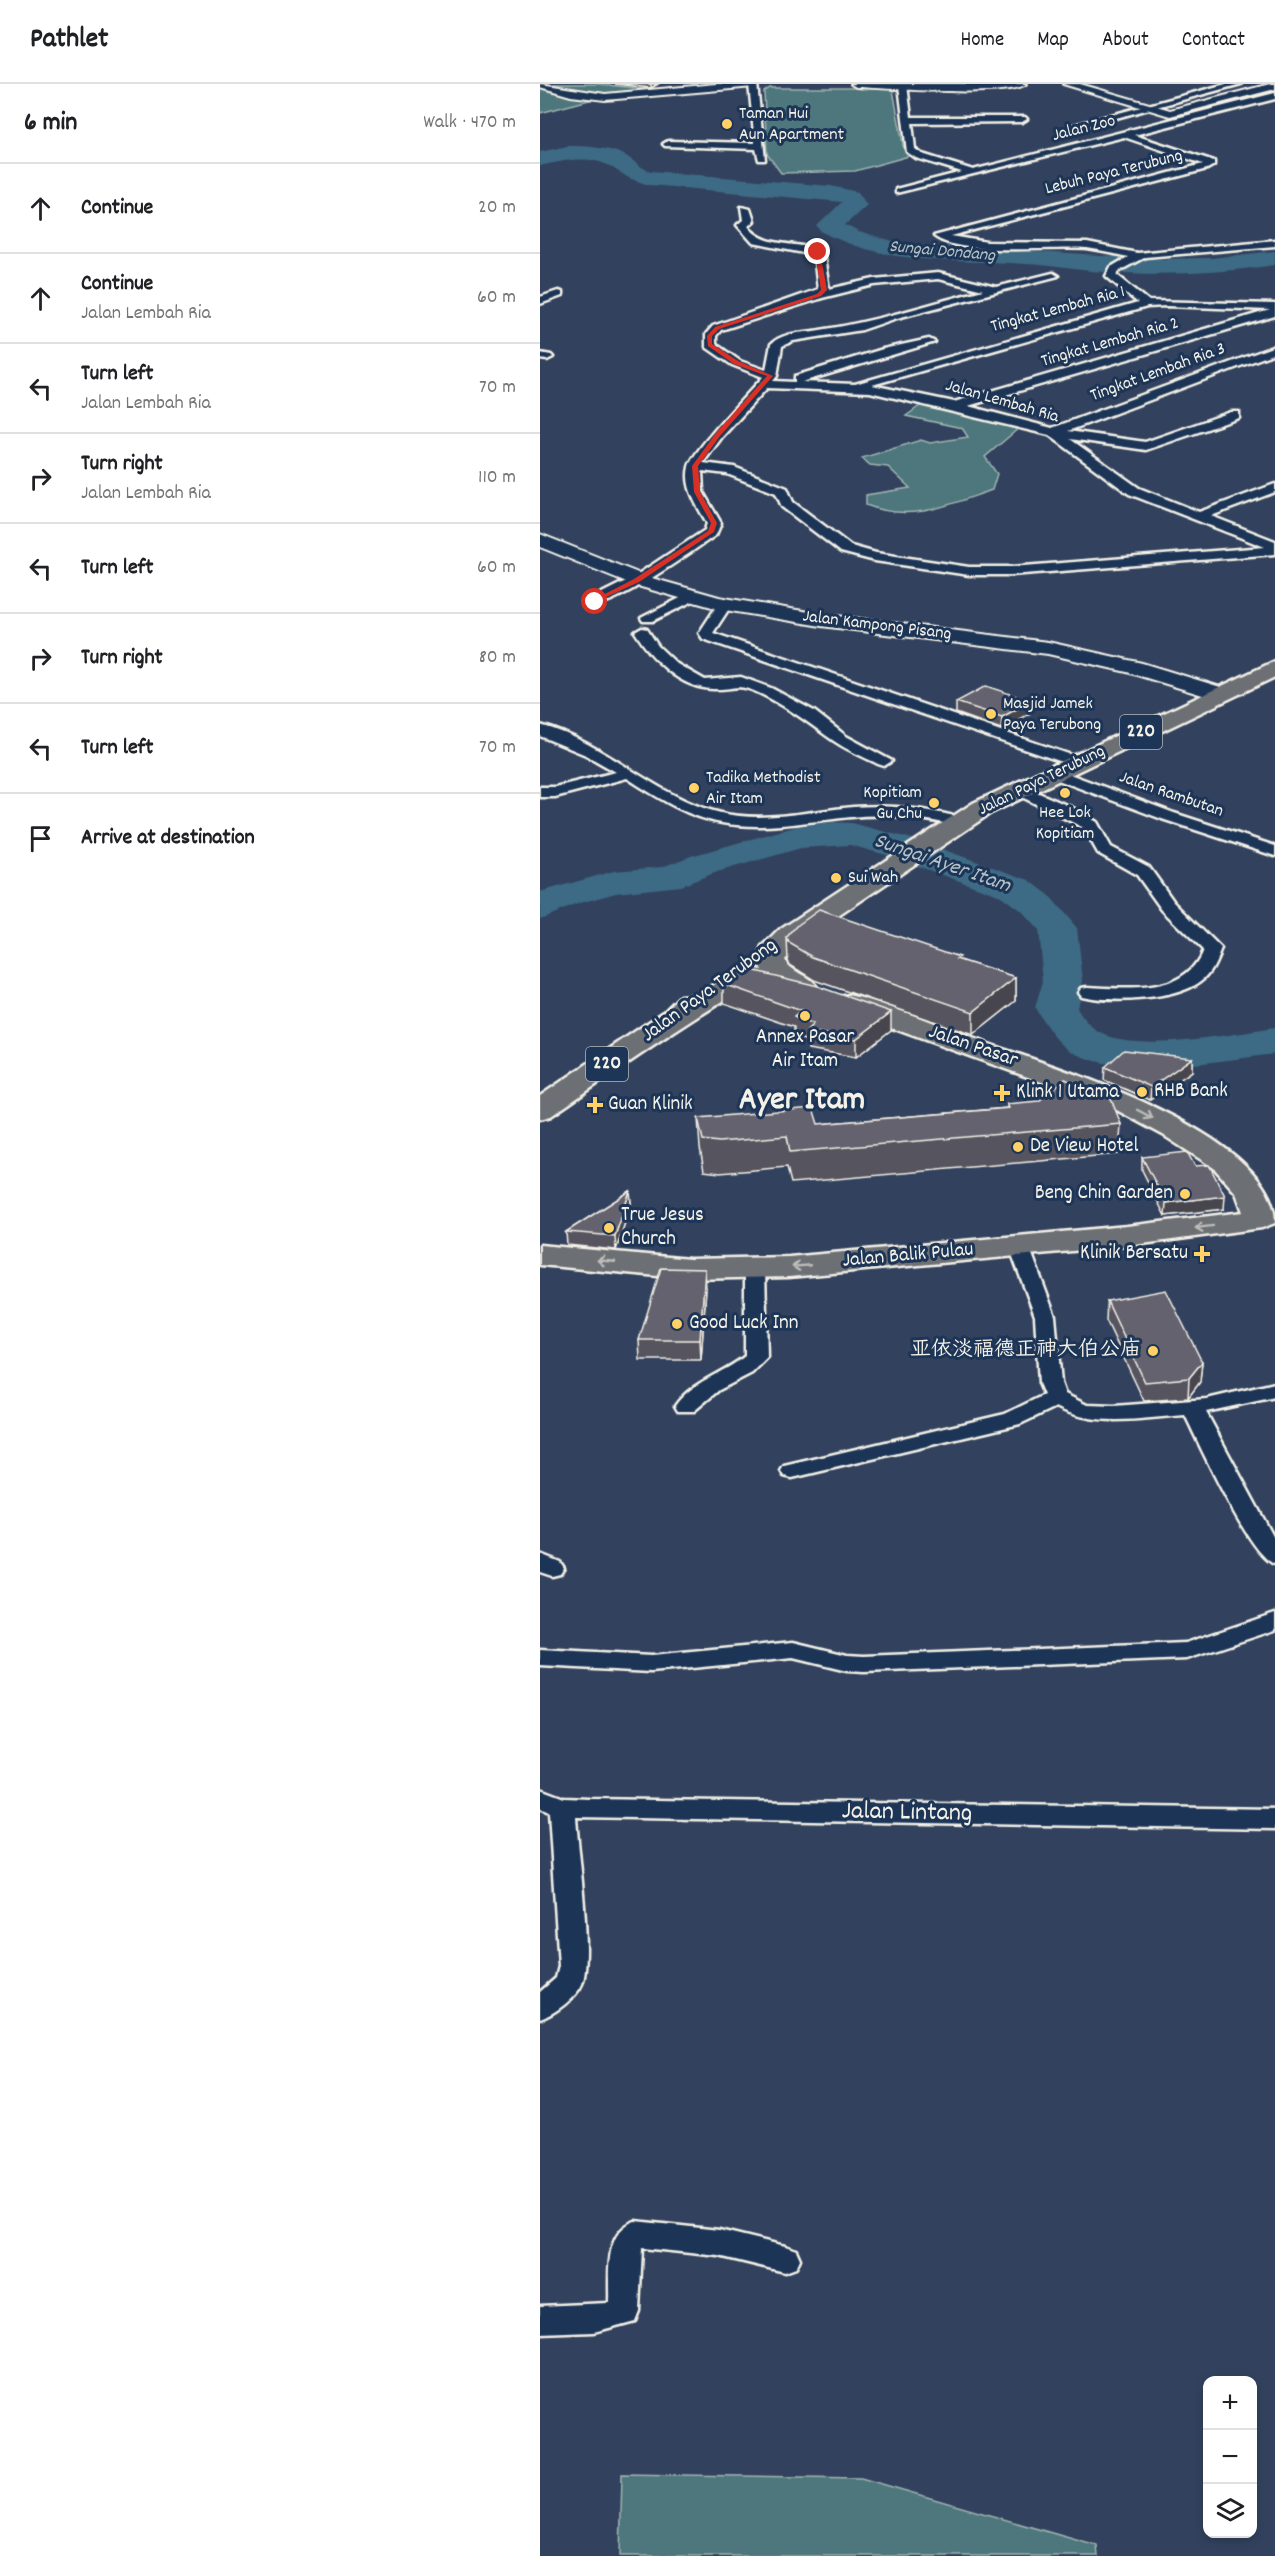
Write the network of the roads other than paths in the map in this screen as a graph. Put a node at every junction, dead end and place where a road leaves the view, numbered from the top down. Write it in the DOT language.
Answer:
graph roads {
  1 [pos="542,84"];
  2 [pos="754,84"];
  3 [pos="856,84"];
  4 [pos="1021,84"];
  5 [pos="1238,84"];
  6 [pos="903,85"];
  7 [pos="1074,85"];
  8 [pos="1275,86"];
  9 [pos="1275,96"];
  10 [pos="1210,102"];
  11 [pos="1150,107"];
  12 [pos="1233,108"];
  13 [pos="1170,112"];
  14 [pos="1022,119"];
  15 [pos="908,120"];
  16 [pos="1072,127"];
  17 [pos="1107,129"];
  18 [pos="1127,136"];
  19 [pos="668,144"];
  20 [pos="759,146"];
  21 [pos="762,159"];
  22 [pos="975,173"];
  23 [pos="900,191"];
  24 [pos="746,209"];
  25 [pos="1275,243"];
  26 [pos="1135,256"];
  27 [pos="1053,276"];
  28 [pos="996,290"];
  29 [pos="558,294"];
  30 [pos="819,295"];
  31 [pos="540,301"];
  32 [pos="1146,304"];
  33 [pos="1275,307"];
  34 [pos="1275,312"];
  35 [pos="929,342"];
  36 [pos="1275,349"];
  37 [pos="768,380"];
  38 [pos="784,383"];
  39 [pos="855,386"];
  40 [pos="954,406"];
  41 [pos="1235,416"];
  42 [pos="1053,432"];
  43 [pos="695,466"];
  44 [pos="1275,488"];
  45 [pos="1200,516"];
  46 [pos="540,540"];
  47 [pos="1275,548"];
  48 [pos="637,581"];
  49 [pos="692,596"];
  50 [pos="595,602"];
  51 [pos="725,604"];
  52 [pos="648,618"];
  53 [pos="642,632"];
  54 [pos="783,662"];
  55 [pos="1275,668"];
  56 [pos="741,681"];
  57 [pos="1219,694"];
  58 [pos="540,730"];
  59 [pos="884,761"];
  60 [pos="1080,763"];
  61 [pos="629,773"];
  62 [pos="1056,774"];
  63 [pos="1018,789"];
  64 [pos="540,792"];
  65 [pos="961,822"];
  66 [pos="1275,850"];
  67 [pos="791,935"];
  68 [pos="815,992"];
  69 [pos="1088,992"];
  70 [pos="675,1017"];
  71 [pos="540,1110"];
  72 [pos="1268,1218"];
  73 [pos="1019,1246"];
  74 [pos="540,1255"];
  75 [pos="755,1268"];
  76 [pos="1275,1390"];
  77 [pos="1056,1398"];
  78 [pos="686,1406"];
  79 [pos="1193,1409"];
  80 [pos="792,1471"];
  81 [pos="1275,1556"];
  82 [pos="1275,1621"];
  83 [pos="540,1658"];
  84 [pos="551,1803"];
  85 [pos="1275,1819"];
  86 [pos="540,2008"];
  87 [pos="785,2259"];
  88 [pos="540,2320"];
  1 -- 2 [label="street"];
  2 -- 20 [label="street"];
  3 -- 6 [label="street"];
  4 -- 6 [label="street"];
  5 -- 11 [label="street"];
  6 -- 15 [label="street"];
  7 -- 11 [label="street"];
  8 -- 10 [label="street"];
  9 -- 12 [label="street, Jalan Zoo"];
  10 -- 12 [label="street"];
  10 -- 13 [label="street"];
  11 -- 13 [label="street"];
  11 -- 16 [label="street"];
  12 -- 18 [label="street, Jalan Zoo"];
  13 -- 17 [label="street"];
  14 -- 15 [label="street"];
  15 -- 22 [label="street"];
  18 -- 22 [label="street, Jalan Zoo"];
  18 -- 26 [label="street, Lebuh Paya Terubung"];
  19 -- 20 [label="street"];
  20 -- 21 [label="street"];
  22 -- 23 [label="street, Jalan Zoo"];
  24 -- 30 [label="street"];
  25 -- 26 [label="street"];
  26 -- 32 [label="street"];
  27 -- 28 [label="street"];
  28 -- 30 [label="street"];
  28 -- 37 [label="street"];
  29 -- 31 [label="street"];
  30 -- 37 [label="street"];
  32 -- 33 [label="street, Tingkat Lembah Ria 1"];
  32 -- 39 [label="street, Tingkat Lembah Ria 1"];
  34 -- 40 [label="street, Tingkat Lembah Ria 2"];
  35 -- 38 [label="street"];
  36 -- 42 [label="street, Tingkat Lembah Ria 3"];
  37 -- 38 [label="street, Jalan Lembah Ria"];
  37 -- 43 [label="street"];
  38 -- 39 [label="street, Jalan Lembah Ria"];
  39 -- 40 [label="street, Jalan Lembah Ria"];
  40 -- 42 [label="street, Jalan Lembah Ria"];
  41 -- 42 [label="street"];
  42 -- 45 [label="street, Jalan Lembah Ria"];
  43 -- 47 [label="street"];
  43 -- 48 [label="street"];
  44 -- 45 [label="street"];
  45 -- 47 [label="street, Jalan Lembah Ria"];
  46 -- 48 [label="main road, Jalan Kampong Pisang"];
  48 -- 49 [label="main road, Jalan Kampong Pisang"];
  48 -- 50 [label="street"];
  49 -- 51 [label="main road, Jalan Kampong Pisang"];
  49 -- 52 [label="street"];
  51 -- 54 [label="street"];
  51 -- 57 [label="main road, Jalan Kampong Pisang"];
  53 -- 56 [label="street"];
  54 -- 56 [label="street"];
  54 -- 60 [label="street"];
  55 -- 57 [label="main road, Jalan Paya Terubung / 220"];
  56 -- 59 [label="street"];
  57 -- 60 [label="main road, Jalan Paya Terubung / 220"];
  58 -- 61 [label="street"];
  60 -- 62 [label="main road, Jalan Paya Terubung / 220"];
  61 -- 64 [label="street"];
  61 -- 65 [label="street"];
  62 -- 63 [label="main road, Jalan Paya Terubung / 220"];
  62 -- 66 [label="street, Jalan Rambutan"];
  63 -- 65 [label="main road, Jalan Paya Terubung / 220"];
  63 -- 69 [label="street"];
  65 -- 67 [label="main road, Jalan Paya Terubung / 220"];
  67 -- 68 [label="main road, Jalan Pasar"];
  67 -- 70 [label="main road, Jalan Paya Terubong / 220"];
  68 -- 70 [label="main road, Jalan Pasar / 220"];
  68 -- 72 [label="main road, Jalan Pasar, one-way"];
  70 -- 71 [label="main road, Jalan Paya Terubong / 220"];
  72 -- 73 [label="main road, Jalan Balik Pulau, one-way"];
  73 -- 75 [label="main road, Jalan Balik Pulau, one-way"];
  73 -- 77 [label="street"];
  75 -- 74 [label="main road, Jalan Balik Pulau, one-way"];
  75 -- 78 [label="street"];
  76 -- 79 [label="street"];
  77 -- 79 [label="street"];
  77 -- 80 [label="street"];
  79 -- 81 [label="street"];
  82 -- 83 [label="street"];
  84 -- 85 [label="street, Jalan Lintang"];
  84 -- 86 [label="street"];
  87 -- 88 [label="street"];
}
